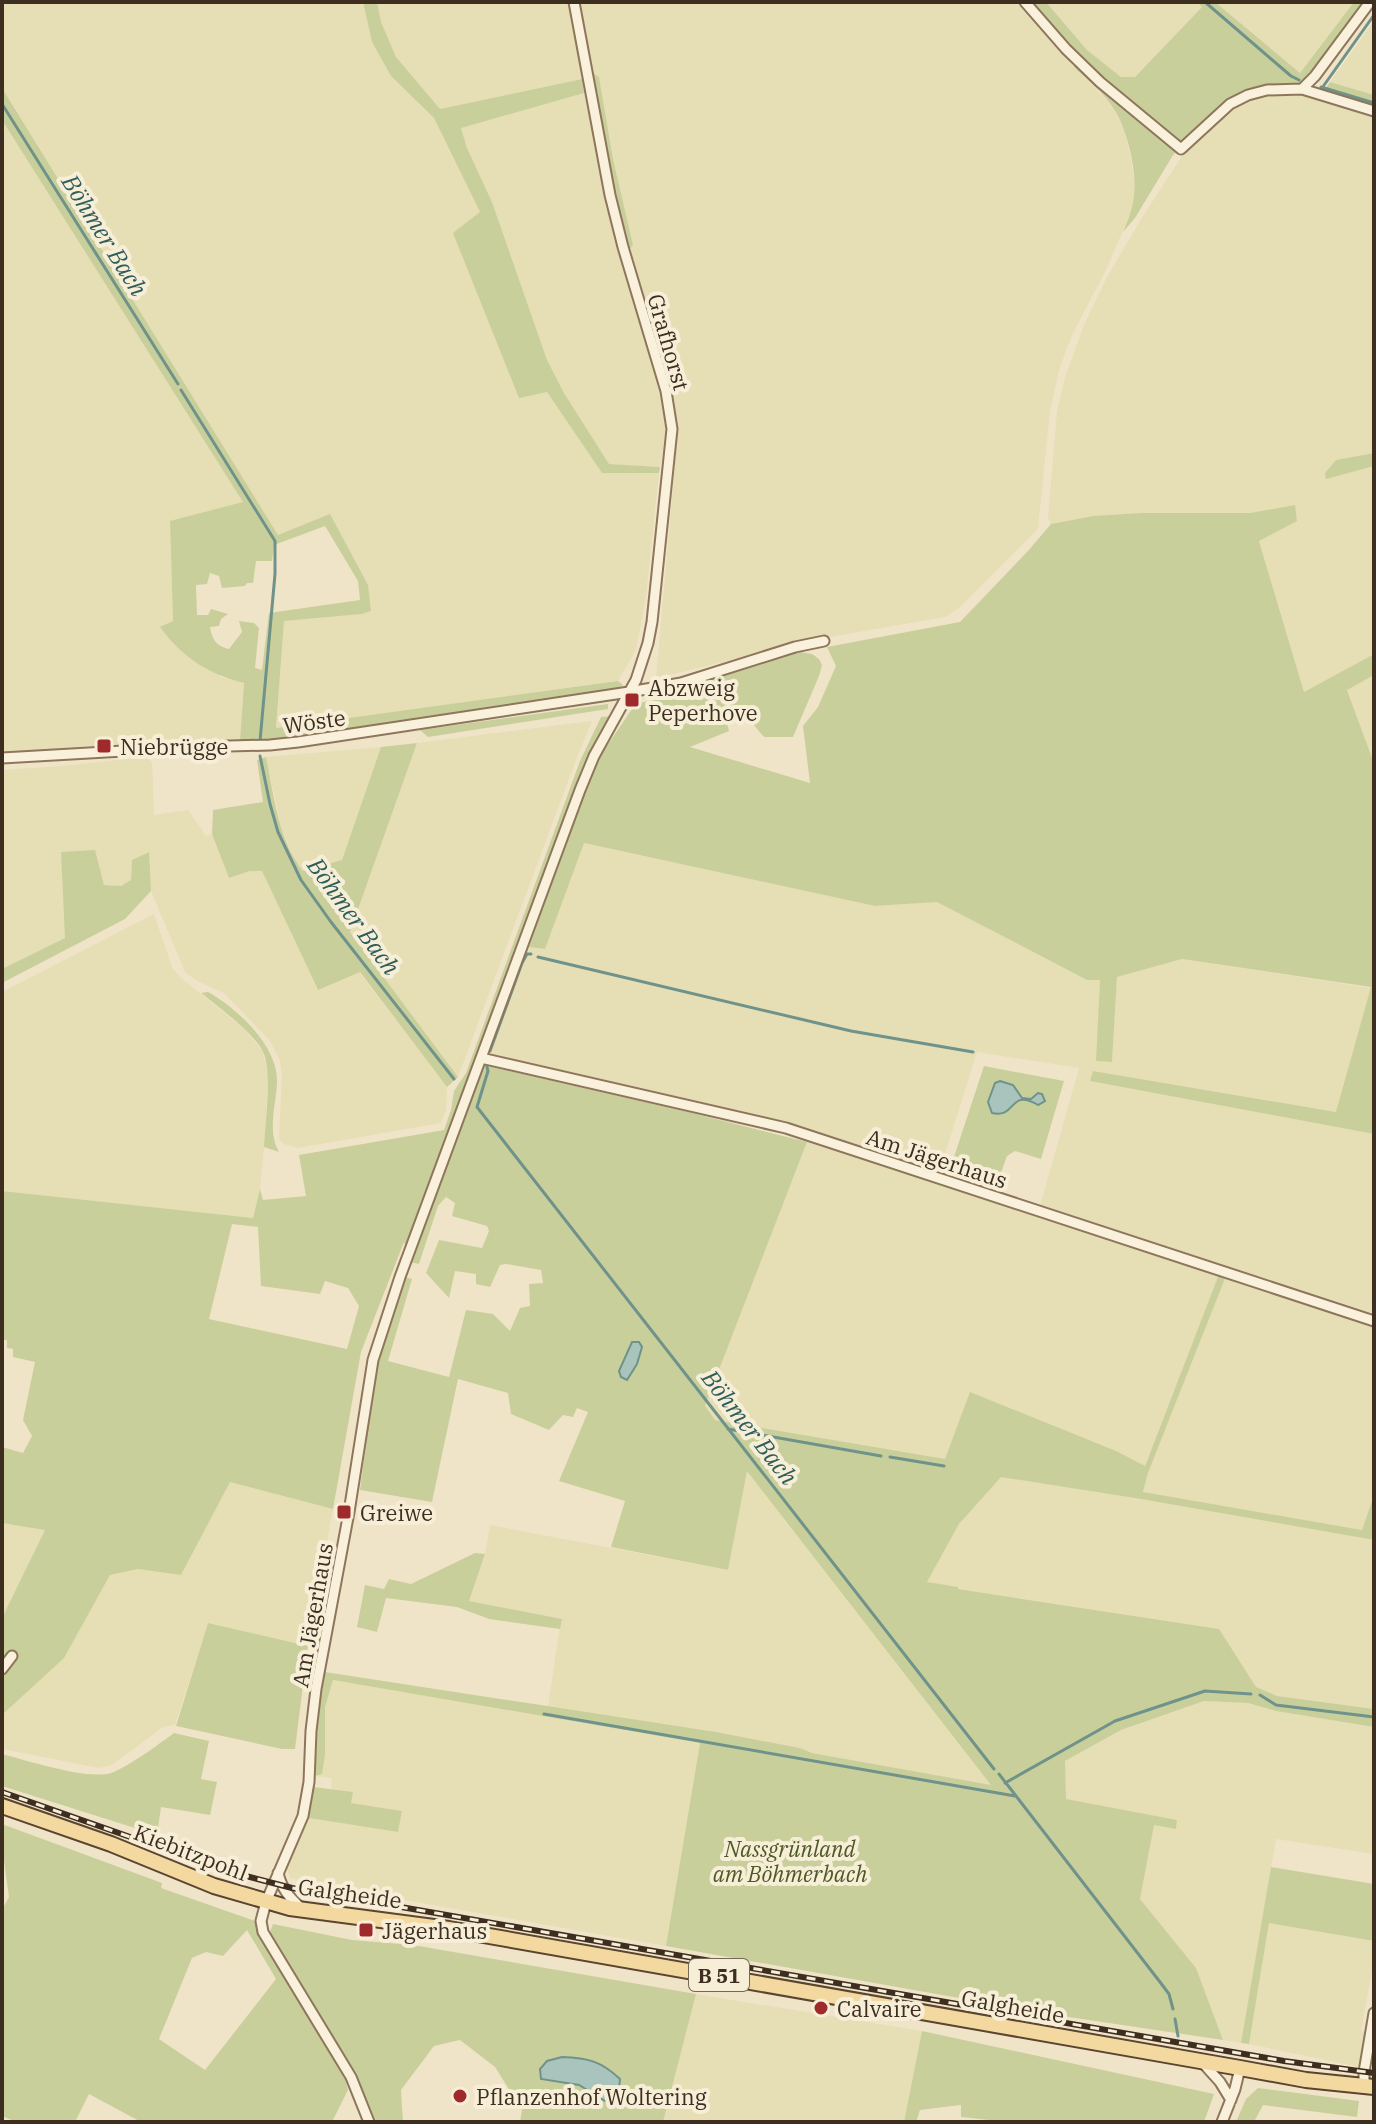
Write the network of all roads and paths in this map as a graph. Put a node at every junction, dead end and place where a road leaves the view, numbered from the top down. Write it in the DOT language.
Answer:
graph roads {
  1 [pos="574,2"];
  2 [pos="1025,2"];
  3 [pos="1370,2"];
  4 [pos="1302,89"];
  5 [pos="1374,111"];
  6 [pos="824,641"];
  7 [pos="629,692"];
  8 [pos="2,758"];
  9 [pos="481,1058"];
  10 [pos="1374,1321"];
  11 [pos="12,1656"];
  12 [pos="2,1669"];
  13 [pos="2,1806"];
  14 [pos="278,1873"];
  15 [pos="266,1902"];
  16 [pos="303,1910"];
  17 [pos="1374,2013"];
  18 [pos="1202,2062"];
  19 [pos="1240,2068"];
  20 [pos="1369,2086"];
  21 [pos="1231,2100"];
  22 [pos="369,2122"];
  23 [pos="1222,2122"];
  1 -- 7 [label="street, Grafhorst"];
  2 -- 4 [label="street"];
  3 -- 4 [label="street"];
  4 -- 5 [label="street"];
  6 -- 7 [label="street, Wöste"];
  7 -- 8 [label="street, Wöste"];
  7 -- 9 [label="street, Am Jägerhaus"];
  9 -- 10 [label="street, Am Jägerhaus"];
  9 -- 14 [label="street, Am Jägerhaus"];
  11 -- 12 [label="street"];
  13 -- 15 [label="main road, Kiebitzpohl / B 51"];
  14 -- 15 [label="street, Am Jägerhaus"];
  14 -- 16 [label="street"];
  15 -- 16 [label="main road, Galgheide / B 51"];
  15 -- 22 [label="street, Kiebitzpohl"];
  16 -- 18 [label="main road, Galgheide / B 51"];
  17 -- 20 [label="street"];
  18 -- 19 [label="main road, Galgheide / B 51"];
  18 -- 21 [label="street"];
  19 -- 20 [label="main road, Galgheide / B 51"];
  19 -- 21 [label="street"];
  21 -- 23 [label="street"];
}
